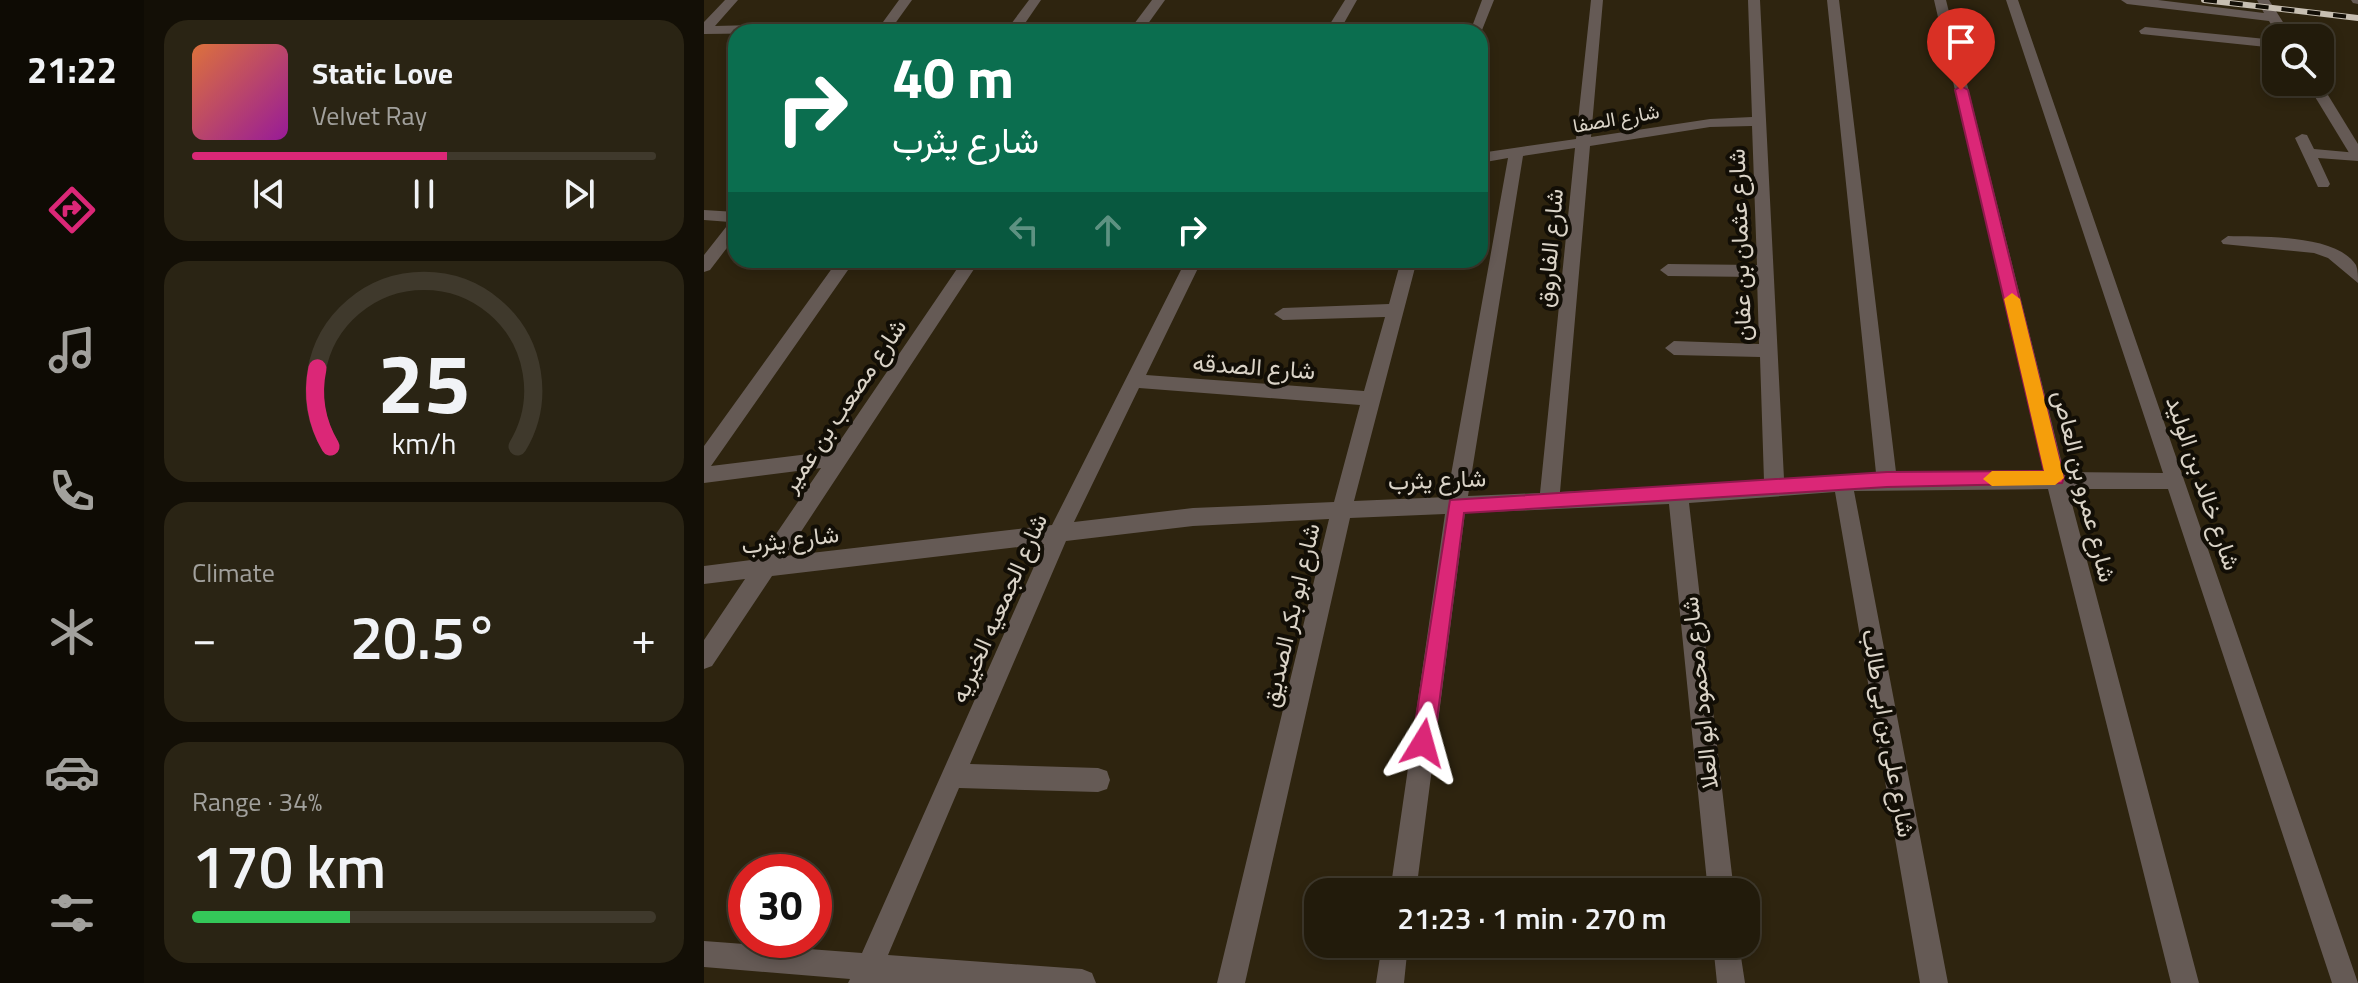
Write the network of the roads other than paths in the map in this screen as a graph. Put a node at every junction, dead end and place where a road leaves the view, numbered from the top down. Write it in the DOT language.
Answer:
graph roads {
  1 [pos="732,0"];
  2 [pos="906,0"];
  3 [pos="1035,0"];
  4 [pos="1159,0"];
  5 [pos="1351,0"];
  6 [pos="1488,0"];
  7 [pos="1597,0"];
  8 [pos="1754,0"];
  9 [pos="1833,0"];
  10 [pos="1940,0"];
  11 [pos="2012,0"];
  12 [pos="2127,0"];
  13 [pos="2263,0"];
  14 [pos="2274,18"];
  15 [pos="888,24"];
  16 [pos="1018,24"];
  17 [pos="1141,24"];
  18 [pos="1337,24"];
  19 [pos="1480,24"];
  20 [pos="2278,24"];
  21 [pos="704,30"];
  22 [pos="728,30"];
  23 [pos="2145,31"];
  24 [pos="2262,43"];
  25 [pos="2322,96"];
  26 [pos="1758,121"];
  27 [pos="2302,138"];
  28 [pos="1582,145"];
  29 [pos="2309,153"];
  30 [pos="1516,154"];
  31 [pos="2358,156"];
  32 [pos="1488,157"];
  33 [pos="2323,184"];
  34 [pos="704,215"];
  35 [pos="728,216"];
  36 [pos="728,235"];
  37 [pos="2228,241"];
  38 [pos="2354,264"];
  39 [pos="704,266"];
  40 [pos="841,268"];
  41 [pos="967,268"];
  42 [pos="1190,268"];
  43 [pos="1407,268"];
  44 [pos="1668,270"];
  45 [pos="1765,271"];
  46 [pos="2358,278"];
  47 [pos="1394,310"];
  48 [pos="1283,314"];
  49 [pos="1674,348"];
  50 [pos="1768,351"];
  51 [pos="1133,381"];
  52 [pos="1371,399"];
  53 [pos="838,458"];
  54 [pos="704,461"];
  55 [pos="704,475"];
  56 [pos="2055,478"];
  57 [pos="1887,480"];
  58 [pos="2175,481"];
  59 [pos="1843,483"];
  60 [pos="1774,488"];
  61 [pos="1678,495"];
  62 [pos="1549,501"];
  63 [pos="1456,505"];
  64 [pos="1342,508"];
  65 [pos="1060,530"];
  66 [pos="766,568"];
  67 [pos="704,575"];
  68 [pos="704,659"];
  69 [pos="952,776"];
  70 [pos="1098,780"];
  71 [pos="1405,878"];
  72 [pos="1719,878"];
  73 [pos="704,954"];
  74 [pos="1393,958"];
  75 [pos="1728,958"];
  76 [pos="865,975"];
  77 [pos="1082,983"];
  78 [pos="1231,983"];
  79 [pos="1390,983"];
  80 [pos="1731,983"];
  81 [pos="1934,983"];
  82 [pos="2185,983"];
  83 [pos="2346,983"];
  1 -- 21 [label="street"];
  2 -- 15 [label="street"];
  3 -- 16 [label="street"];
  4 -- 17 [label="street"];
  5 -- 18 [label="street"];
  6 -- 19 [label="street"];
  7 -- 28 [label="street, شارع الفاروق"];
  8 -- 26 [label="street, شارع عثمان بن عفان"];
  9 -- 57 [label="street"];
  10 -- 56 [label="street, شارع عمرو بن العاص"];
  11 -- 58 [label="street, شارع خالد بن الوليد"];
  12 -- 14 [label="street"];
  13 -- 14 [label="street"];
  14 -- 20 [label="street"];
  21 -- 22 [label="street"];
  23 -- 24 [label="lane"];
  25 -- 31 [label="street"];
  26 -- 28 [label="street, شارع الصفا"];
  26 -- 45 [label="street, شارع عثمان بن عفان"];
  27 -- 29 [label="lane"];
  28 -- 30 [label="street, شارع الصفا"];
  28 -- 62 [label="street, شارع الفاروق"];
  29 -- 31 [label="lane"];
  29 -- 33 [label="lane"];
  30 -- 32 [label="street, شارع الصفا"];
  30 -- 63 [label="street"];
  34 -- 35 [label="street"];
  36 -- 39 [label="street"];
  37 -- 38 [label="lane"];
  38 -- 46 [label="lane"];
  40 -- 54 [label="street"];
  41 -- 53 [label="street, شارع مصعب بن عمير"];
  42 -- 51 [label="street, شارع الجمعيه الخيريه"];
  43 -- 47 [label="street, شارع ابو بكر الصديق"];
  44 -- 45 [label="street"];
  45 -- 50 [label="street, شارع عثمان بن عفان"];
  47 -- 48 [label="street"];
  47 -- 52 [label="street, شارع ابو بكر الصديق"];
  49 -- 50 [label="street"];
  50 -- 60 [label="street, شارع عثمان بن عفان"];
  51 -- 52 [label="street, شارع الصدقه"];
  51 -- 65 [label="street, شارع الجمعيه الخيريه"];
  52 -- 64 [label="street, شارع ابو بكر الصديق"];
  53 -- 55 [label="street"];
  53 -- 66 [label="street, شارع مصعب بن عمير"];
  56 -- 57 [label="street, شارع يثرب"];
  56 -- 58 [label="street, شارع يثرب"];
  56 -- 82 [label="street, شارع عمرو بن العاص"];
  57 -- 59 [label="street, شارع يثرب"];
  58 -- 83 [label="street, شارع خالد بن الوليد"];
  59 -- 60 [label="street, شارع يثرب"];
  59 -- 81 [label="street, شارع على بن ابى طالب"];
  60 -- 61 [label="street, شارع يثرب"];
  61 -- 62 [label="street, شارع يثرب"];
  61 -- 72 [label="street, شارع محمود ابو العلا"];
  62 -- 63 [label="street, شارع يثرب"];
  63 -- 64 [label="street, شارع يثرب"];
  63 -- 71 [label="street"];
  64 -- 65 [label="street, شارع يثرب"];
  64 -- 78 [label="street, شارع ابو بكر الصديق"];
  65 -- 66 [label="street, شارع يثرب"];
  65 -- 69 [label="street, شارع الجمعيه الخيريه"];
  66 -- 67 [label="street, شارع يثرب"];
  66 -- 68 [label="street, شارع مصعب بن عمير"];
  69 -- 70 [label="street"];
  69 -- 76 [label="street, شارع الجمعيه الخيريه"];
  73 -- 76 [label="street"];
  74 -- 79 [label="street"];
  75 -- 80 [label="street"];
  76 -- 77 [label="street"];
}
